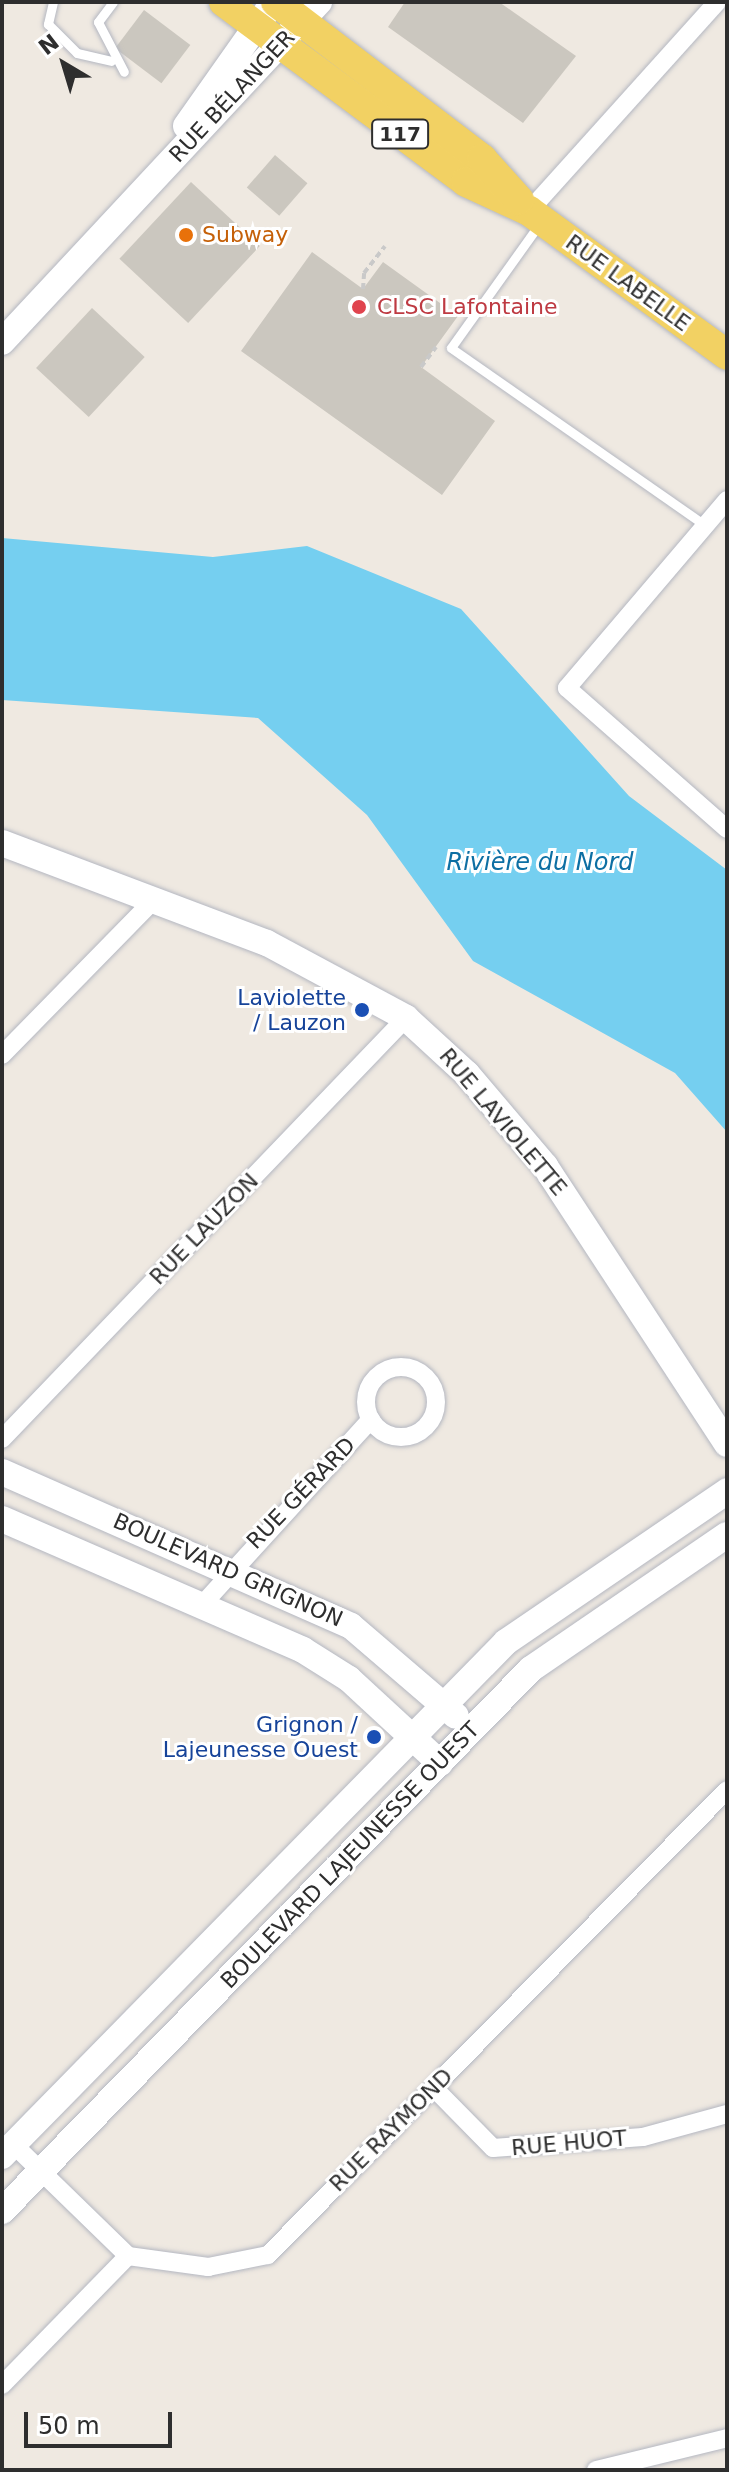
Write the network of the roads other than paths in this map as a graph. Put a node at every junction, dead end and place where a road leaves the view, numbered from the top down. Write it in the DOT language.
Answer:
graph roads {
  1 [pos="53,2"];
  2 [pos="113,2"];
  3 [pos="224,2"];
  4 [pos="275,2"];
  5 [pos="717,2"];
  6 [pos="310,12"];
  7 [pos="254,25"];
  8 [pos="279,45"];
  9 [pos="111,61"];
  10 [pos="124,72"];
  11 [pos="144,189"];
  12 [pos="535,216"];
  13 [pos="2,342"];
  14 [pos="727,355"];
  15 [pos="727,500"];
  16 [pos="705,525"];
  17 [pos="727,829"];
  18 [pos="2,843"];
  19 [pos="150,904"];
  20 [pos="406,1018"];
  21 [pos="2,1055"];
  22 [pos="371,1419"];
  23 [pos="2,1439"];
  24 [pos="727,1444"];
  25 [pos="2,1472"];
  26 [pos="727,1491"];
  27 [pos="2,1519"];
  28 [pos="727,1535"];
  29 [pos="231,1569"];
  30 [pos="202,1605"];
  31 [pos="444,1704"];
  32 [pos="472,1730"];
  33 [pos="412,1736"];
  34 [pos="440,1763"];
  35 [pos="727,1790"];
  36 [pos="434,2088"];
  37 [pos="727,2114"];
  38 [pos="8,2150"];
  39 [pos="41,2171"];
  40 [pos="2,2211"];
  41 [pos="128,2256"];
  42 [pos="2,2385"];
  43 [pos="727,2438"];
  44 [pos="596,2470"];
  1 -- 9 [label="lane"];
  2 -- 10 [label="lane"];
  3 -- 7 [label="main road, 117"];
  4 -- 6 [label="main road, 117"];
  4 -- 7 [label="street, RUE BÉLANGER"];
  5 -- 12 [label="street"];
  6 -- 8 [label="street, RUE BÉLANGER"];
  6 -- 12 [label="main road, RUE LABELLE / 117"];
  7 -- 8 [label="main road, 117"];
  7 -- 11 [label="street, RUE BÉLANGER"];
  8 -- 11 [label="street, RUE BÉLANGER"];
  8 -- 12 [label="main road, RUE LABELLE / 117"];
  11 -- 13 [label="street, RUE BÉLANGER"];
  12 -- 14 [label="main road, RUE LABELLE / 117"];
  12 -- 16 [label="lane"];
  15 -- 16 [label="street"];
  16 -- 17 [label="street"];
  18 -- 19 [label="street, RUE LAVIOLETTE"];
  19 -- 20 [label="street, RUE LAVIOLETTE"];
  19 -- 21 [label="street"];
  20 -- 23 [label="street, RUE LAUZON"];
  20 -- 24 [label="street, RUE LAVIOLETTE"];
  22 -- 29 [label="street, RUE GÉRARD"];
  25 -- 29 [label="street, BOULEVARD GRIGNON"];
  26 -- 31 [label="street, BOULEVARD LAJEUNESSE OUEST"];
  27 -- 30 [label="street, BOULEVARD GRIGNON"];
  28 -- 32 [label="street, BOULEVARD LAJEUNESSE OUEST"];
  29 -- 30 [label="street, RUE GÉRARD"];
  29 -- 31 [label="street, BOULEVARD GRIGNON"];
  30 -- 33 [label="street, BOULEVARD GRIGNON"];
  31 -- 32 [label="street, BOULEVARD GRIGNON"];
  31 -- 33 [label="street, BOULEVARD LAJEUNESSE OUEST"];
  32 -- 34 [label="street, BOULEVARD LAJEUNESSE OUEST"];
  33 -- 34 [label="street, BOULEVARD GRIGNON"];
  33 -- 38 [label="street, BOULEVARD LAJEUNESSE OUEST"];
  34 -- 39 [label="street, BOULEVARD LAJEUNESSE OUEST"];
  35 -- 36 [label="street, RUE RAYMOND"];
  36 -- 37 [label="street, RUE HUOT"];
  36 -- 41 [label="street, RUE RAYMOND"];
  38 -- 39 [label="street"];
  39 -- 40 [label="street, BOULEVARD LAJEUNESSE OUEST"];
  39 -- 41 [label="street"];
  41 -- 42 [label="street"];
  43 -- 44 [label="street"];
}
